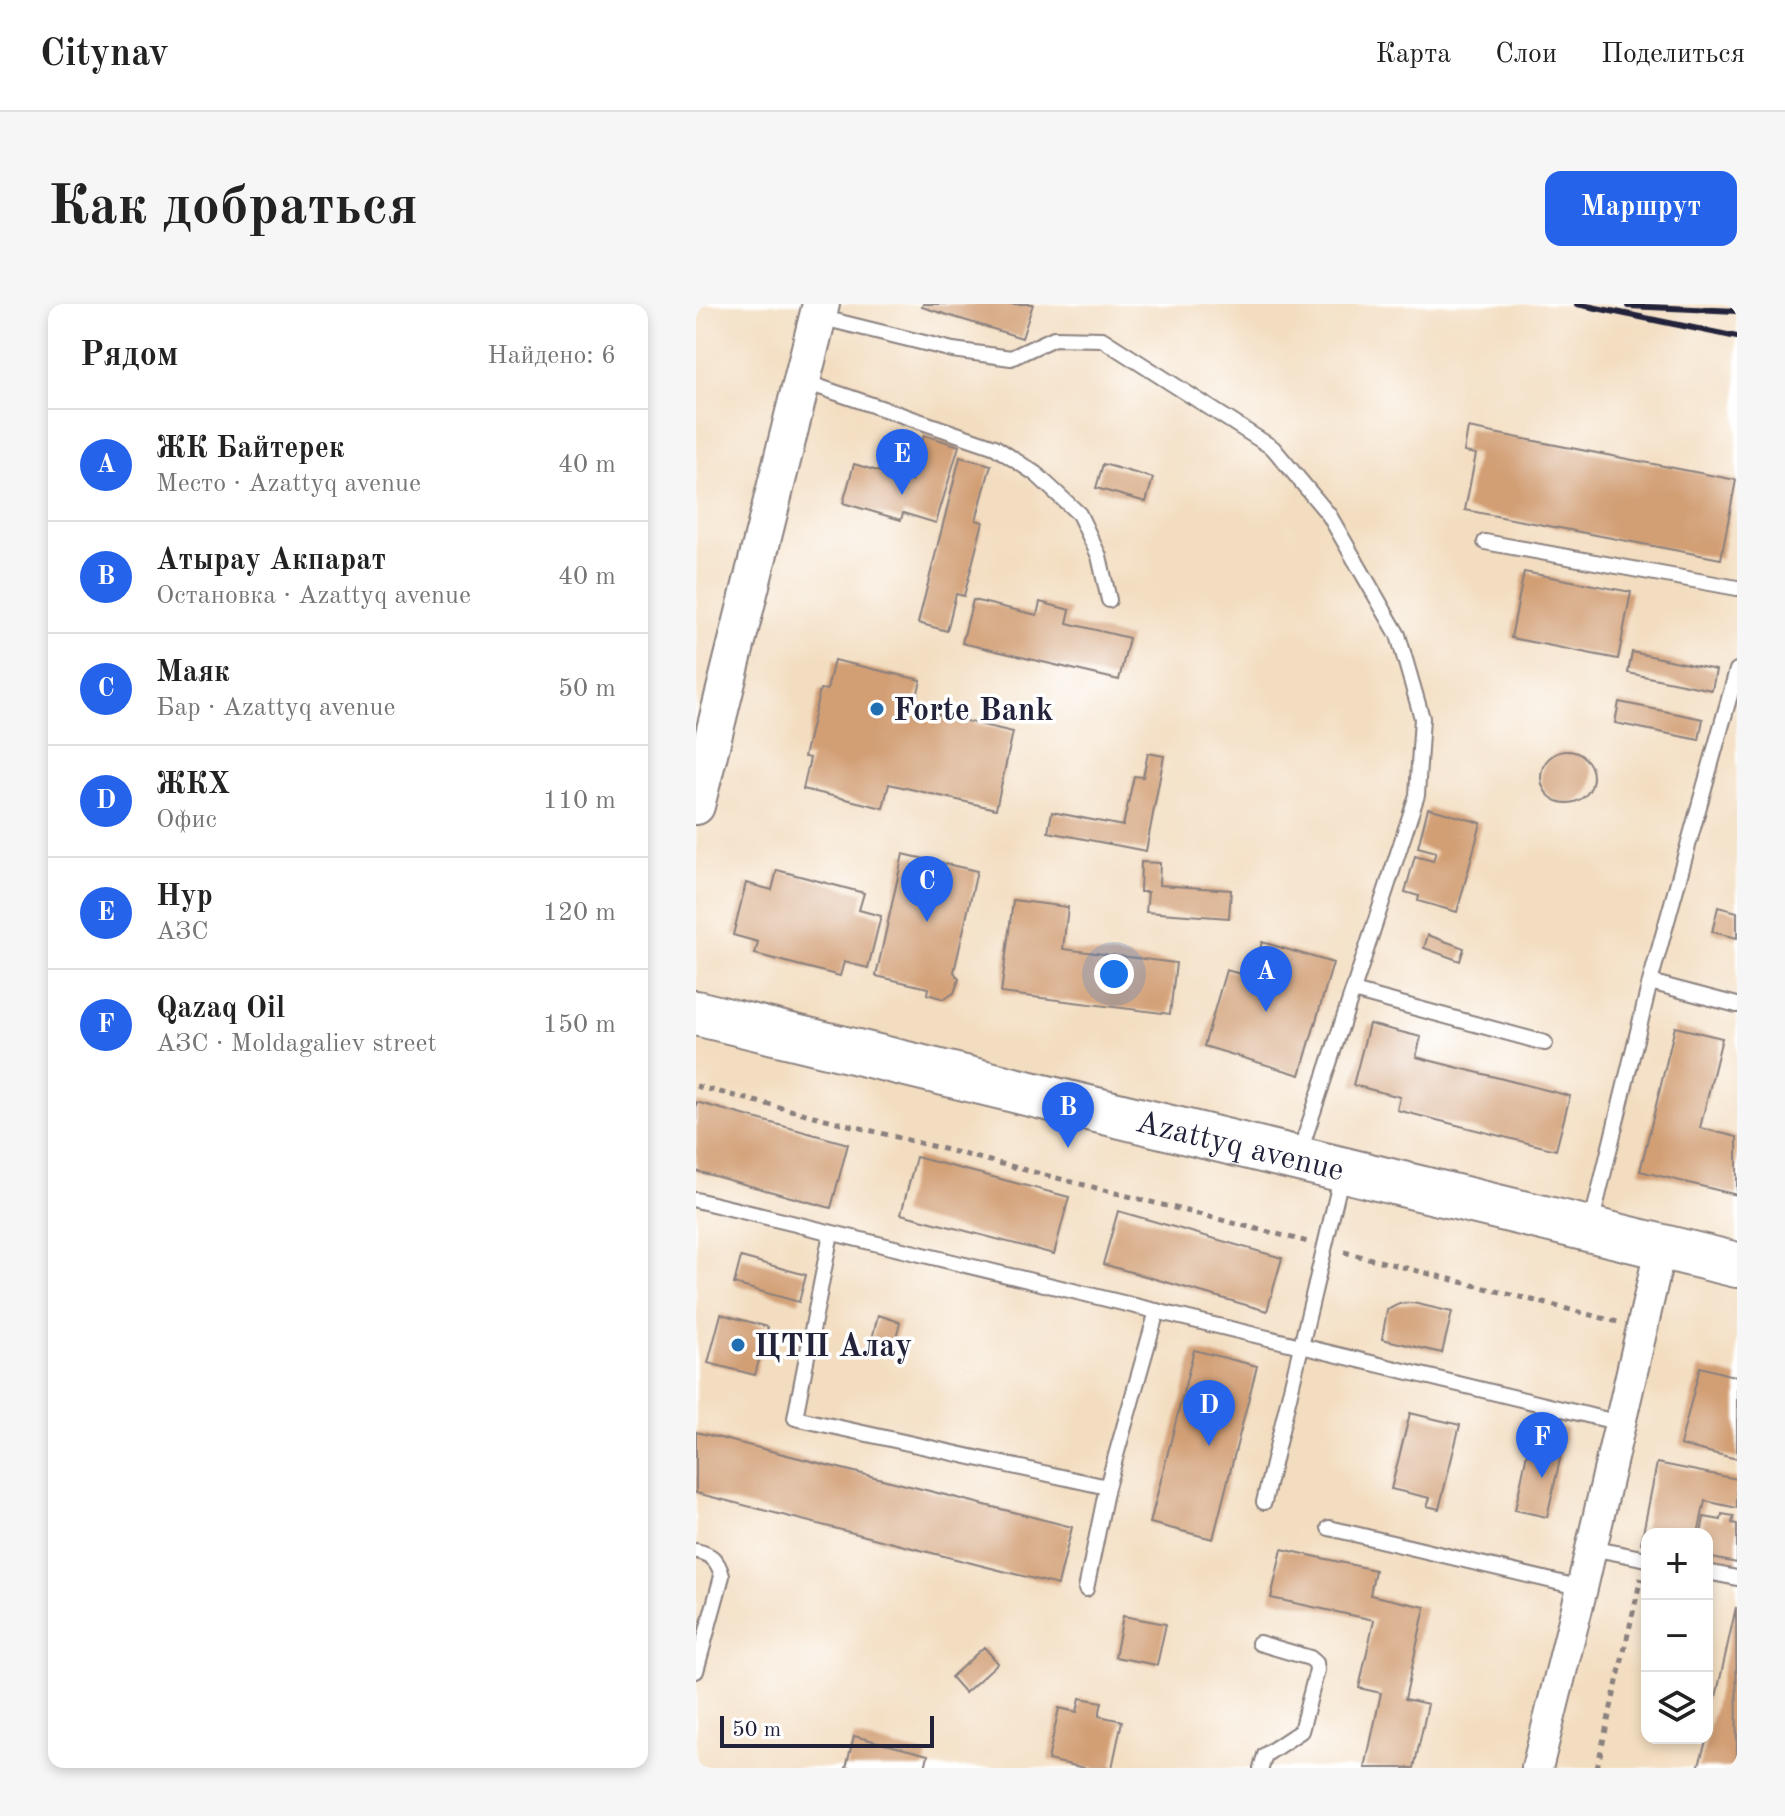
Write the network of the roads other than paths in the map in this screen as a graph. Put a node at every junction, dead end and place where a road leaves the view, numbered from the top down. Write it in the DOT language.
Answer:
graph roads {
  1 [pos="820,310"];
  2 [pos="801,381"];
  3 [pos="1485,542"];
  4 [pos="1737,588"];
  5 [pos="1109,600"];
  6 [pos="1737,670"];
  7 [pos="696,806"];
  8 [pos="1650,982"];
  9 [pos="1353,991"];
  10 [pos="1737,1005"];
  11 [pos="696,1013"];
  12 [pos="1545,1043"];
  13 [pos="1298,1159"];
  14 [pos="1343,1170"];
  15 [pos="696,1200"];
  16 [pos="1590,1229"];
  17 [pos="831,1233"];
  18 [pos="1661,1246"];
  19 [pos="1737,1265"];
  20 [pos="1157,1311"];
  21 [pos="1301,1346"];
  22 [pos="1620,1423"];
  23 [pos="1107,1487"];
  24 [pos="1264,1502"];
  25 [pos="1329,1528"];
  26 [pos="1591,1548"];
  27 [pos="696,1551"];
  28 [pos="1641,1558"];
  29 [pos="1713,1573"];
  30 [pos="1737,1578"];
  31 [pos="1582,1588"];
  32 [pos="1086,1589"];
  33 [pos="1259,1643"];
  34 [pos="696,1671"];
  35 [pos="1261,1768"];
  36 [pos="1537,1768"];
  1 -- 2 [label="street"];
  1 -- 9 [label="lane"];
  2 -- 5 [label="lane"];
  2 -- 7 [label="street"];
  3 -- 4 [label="lane"];
  6 -- 8 [label="lane"];
  8 -- 10 [label="lane"];
  8 -- 16 [label="lane"];
  9 -- 12 [label="lane"];
  9 -- 13 [label="lane"];
  11 -- 13 [label="main road, Azattyq avenue"];
  13 -- 14 [label="main road, Azattyq avenue"];
  14 -- 16 [label="main road, Azattyq avenue"];
  14 -- 21 [label="lane"];
  15 -- 17 [label="lane"];
  16 -- 18 [label="main road, Azattyq avenue"];
  17 -- 20 [label="lane"];
  17 -- 23 [label="lane"];
  18 -- 19 [label="main road, Azattyq avenue"];
  18 -- 22 [label="street"];
  20 -- 21 [label="lane"];
  20 -- 23 [label="lane"];
  21 -- 22 [label="lane"];
  21 -- 24 [label="lane"];
  22 -- 26 [label="street"];
  23 -- 32 [label="lane"];
  25 -- 31 [label="lane"];
  26 -- 28 [label="lane"];
  26 -- 31 [label="street"];
  27 -- 34 [label="lane"];
  29 -- 30 [label="lane"];
  31 -- 36 [label="street"];
  33 -- 35 [label="lane"];
}
